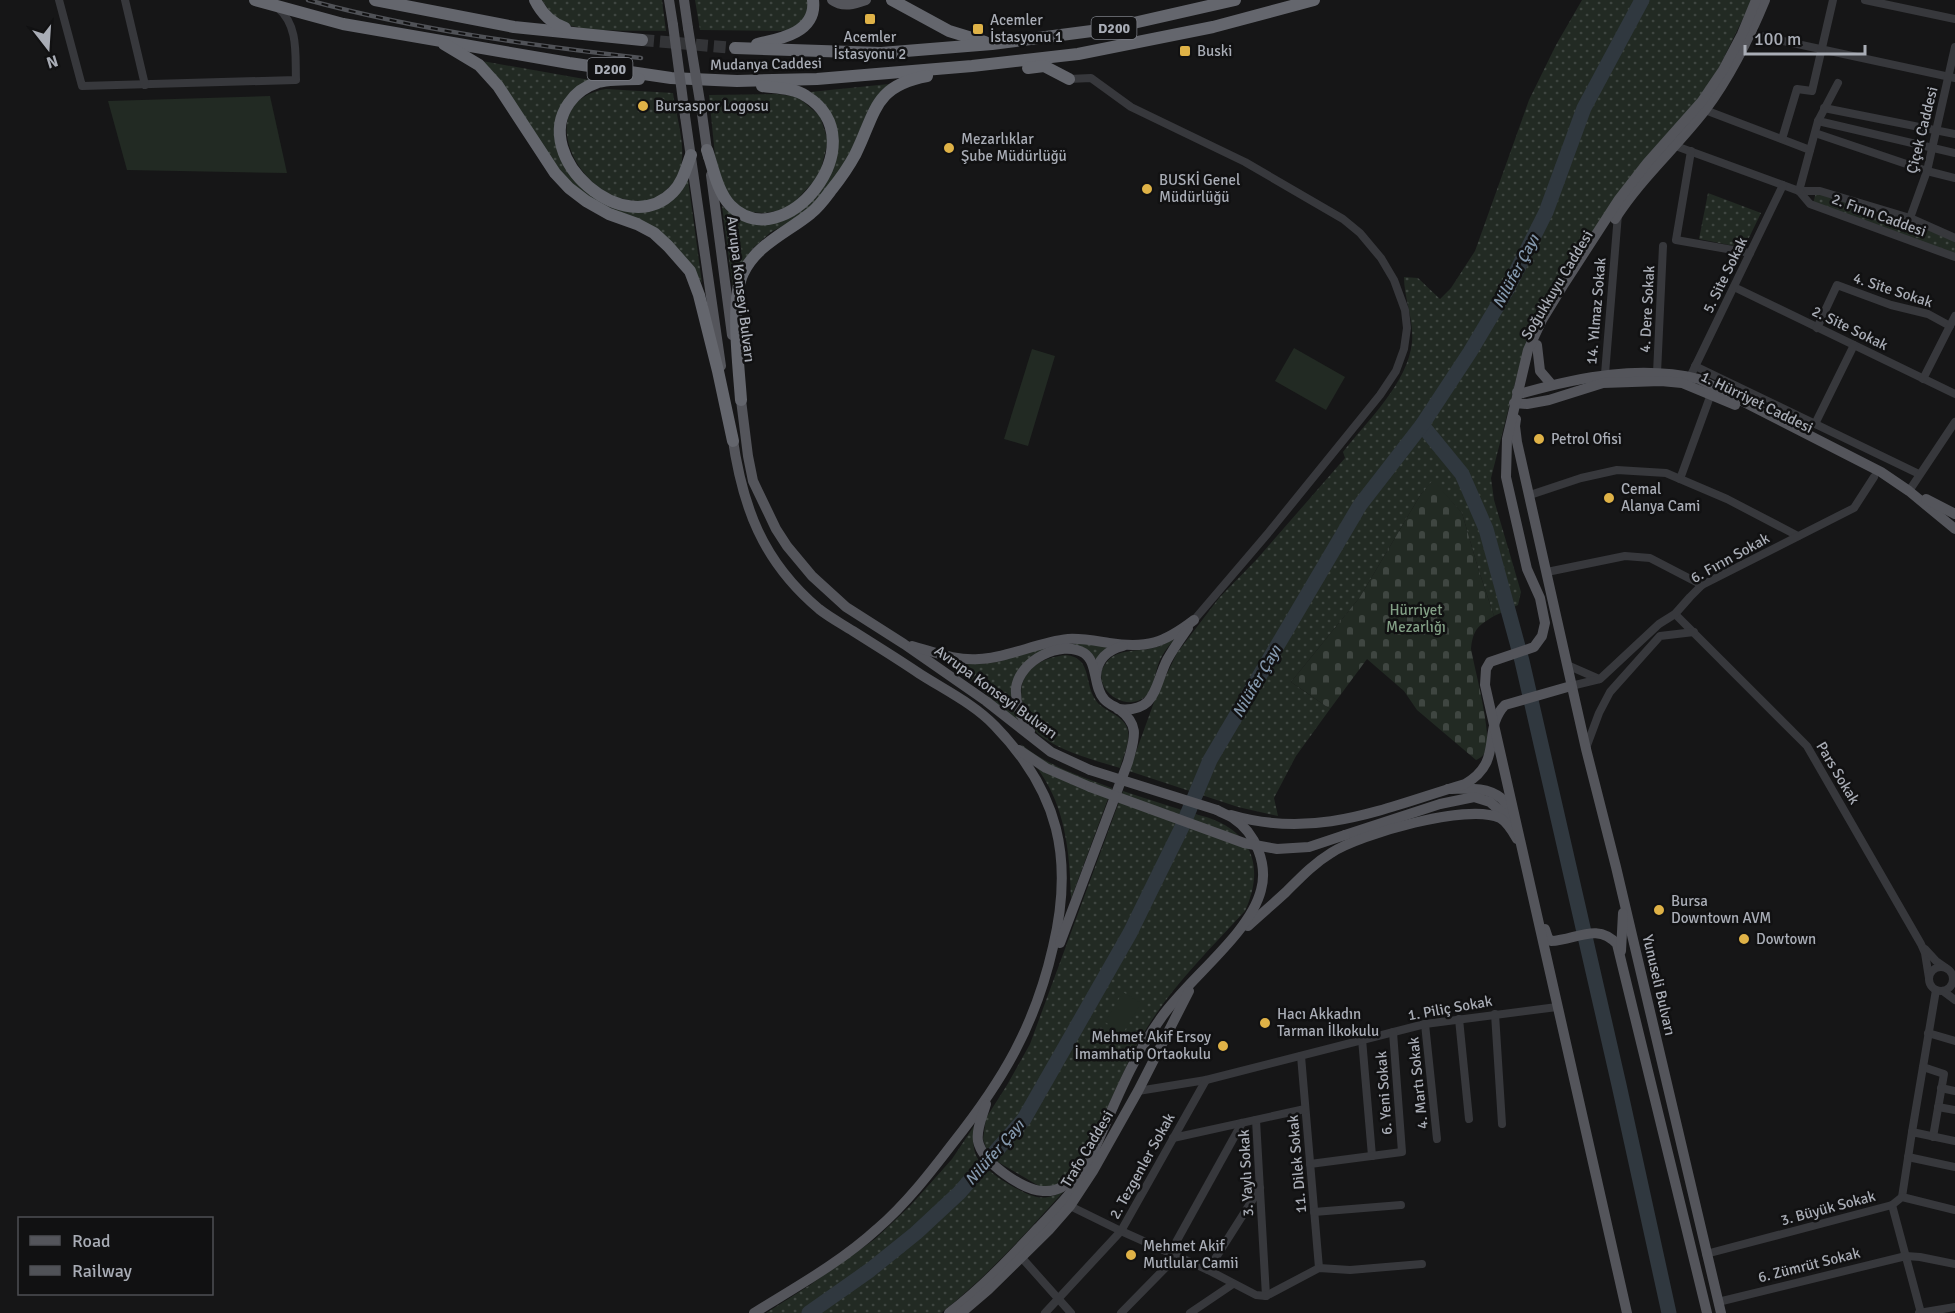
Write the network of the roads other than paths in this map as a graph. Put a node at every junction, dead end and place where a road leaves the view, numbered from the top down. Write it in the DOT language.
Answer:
graph roads {
  1 [pos="59,0"];
  2 [pos="125,0"];
  3 [pos="255,0"];
  4 [pos="375,0"];
  5 [pos="535,0"];
  6 [pos="669,0"];
  7 [pos="684,0"];
  8 [pos="813,0"];
  9 [pos="832,0"];
  10 [pos="866,0"];
  11 [pos="892,0"];
  12 [pos="1235,0"];
  13 [pos="1314,0"];
  14 [pos="1756,0"];
  15 [pos="1765,0"];
  16 [pos="1833,0"];
  17 [pos="1865,0"];
  18 [pos="903,3"];
  19 [pos="274,6"];
  20 [pos="1955,19"];
  21 [pos="1751,34"];
  22 [pos="610,37"];
  23 [pos="438,40"];
  24 [pos="642,40"];
  25 [pos="992,44"];
  26 [pos="1955,46"];
  27 [pos="1823,49"];
  28 [pos="973,66"];
  29 [pos="671,78"];
  30 [pos="1952,78"];
  31 [pos="1069,79"];
  32 [pos="737,81"];
  33 [pos="1838,83"];
  34 [pos="146,85"];
  35 [pos="1824,108"];
  36 [pos="1705,110"];
  37 [pos="1818,121"];
  38 [pos="1937,130"];
  39 [pos="1815,133"];
  40 [pos="1955,134"];
  41 [pos="1782,139"];
  42 [pos="1673,145"];
  43 [pos="1932,148"];
  44 [pos="707,150"];
  45 [pos="1810,150"];
  46 [pos="1690,152"];
  47 [pos="1955,153"];
  48 [pos="691,155"];
  49 [pos="1927,171"];
  50 [pos="1955,178"];
  51 [pos="1783,184"];
  52 [pos="1799,191"];
  53 [pos="1618,214"];
  54 [pos="1910,218"];
  55 [pos="1955,238"];
  56 [pos="1663,246"];
  57 [pos="1750,253"];
  58 [pos="1955,257"];
  59 [pos="1734,287"];
  60 [pos="1955,316"];
  61 [pos="1950,326"];
  62 [pos="1817,328"];
  63 [pos="1537,345"];
  64 [pos="1854,345"];
  65 [pos="1695,366"];
  66 [pos="1657,373"];
  67 [pos="1605,374"];
  68 [pos="1690,377"];
  69 [pos="1923,379"];
  70 [pos="1552,385"];
  71 [pos="1711,394"];
  72 [pos="1955,394"];
  73 [pos="1519,398"];
  74 [pos="741,400"];
  75 [pos="1955,422"];
  76 [pos="1815,424"];
  77 [pos="733,441"];
  78 [pos="1919,474"];
  79 [pos="1877,475"];
  80 [pos="1680,479"];
  81 [pos="1909,491"];
  82 [pos="1530,495"];
  83 [pos="1955,514"];
  84 [pos="1955,529"];
  85 [pos="1798,536"];
  86 [pos="1547,572"];
  87 [pos="1702,585"];
  88 [pos="1676,614"];
  89 [pos="1194,620"];
  90 [pos="1694,632"];
  91 [pos="904,644"];
  92 [pos="1126,646"];
  93 [pos="1567,665"];
  94 [pos="1600,679"];
  95 [pos="1097,684"];
  96 [pos="1571,686"];
  97 [pos="1118,709"];
  98 [pos="1494,725"];
  99 [pos="1007,741"];
  100 [pos="1036,741"];
  101 [pos="1586,748"];
  102 [pos="1448,789"];
  103 [pos="1217,810"];
  104 [pos="1516,818"];
  105 [pos="1520,836"];
  106 [pos="1524,853"];
  107 [pos="1623,895"];
  108 [pos="1227,944"];
  109 [pos="1921,944"];
  110 [pos="1621,954"];
  111 [pos="1946,968"];
  112 [pos="1201,972"];
  113 [pos="1929,978"];
  114 [pos="1045,982"];
  115 [pos="1953,984"];
  116 [pos="1939,991"];
  117 [pos="1955,1000"];
  118 [pos="1557,1007"];
  119 [pos="1495,1014"];
  120 [pos="1459,1018"];
  121 [pos="1425,1024"];
  122 [pos="1393,1032"];
  123 [pos="1929,1033"];
  124 [pos="1362,1039"];
  125 [pos="1955,1041"];
  126 [pos="1301,1056"];
  127 [pos="1923,1067"];
  128 [pos="1206,1080"];
  129 [pos="1941,1088"];
  130 [pos="1138,1091"];
  131 [pos="1955,1091"];
  132 [pos="989,1096"];
  133 [pos="1938,1107"];
  134 [pos="1305,1109"];
  135 [pos="1955,1110"];
  136 [pos="1469,1119"];
  137 [pos="1257,1120"];
  138 [pos="1242,1123"];
  139 [pos="1502,1124"];
  140 [pos="1912,1132"];
  141 [pos="1934,1137"];
  142 [pos="1173,1138"];
  143 [pos="1437,1139"];
  144 [pos="1098,1140"];
  145 [pos="1955,1141"];
  146 [pos="1372,1156"];
  147 [pos="1908,1157"];
  148 [pos="1310,1164"];
  149 [pos="1955,1167"];
  150 [pos="1261,1188"];
  151 [pos="1902,1197"];
  152 [pos="1892,1204"];
  153 [pos="1401,1205"];
  154 [pos="1070,1206"];
  155 [pos="1955,1210"];
  156 [pos="1314,1212"];
  157 [pos="1121,1231"];
  158 [pos="1173,1254"];
  159 [pos="1706,1254"];
  160 [pos="1906,1256"];
  161 [pos="1022,1258"];
  162 [pos="1422,1264"];
  163 [pos="1955,1264"];
  164 [pos="1319,1268"];
  165 [pos="1208,1270"];
  166 [pos="1233,1284"];
  167 [pos="1266,1296"];
  168 [pos="1058,1299"];
  169 [pos="1955,1306"];
  170 [pos="1720,1307"];
  171 [pos="754,1313"];
  172 [pos="949,1313"];
  173 [pos="961,1313"];
  174 [pos="1045,1313"];
  175 [pos="1071,1313"];
  176 [pos="1121,1313"];
  177 [pos="1190,1313"];
  178 [pos="1627,1313"];
  179 [pos="1707,1313"];
  180 [pos="1921,1313"];
  1 -- 34 [label="street"];
  2 -- 34 [label="street"];
  3 -- 19 [label="highway, Mudanya Caddesi / D200"];
  4 -- 22 [label="highway, D200"];
  5 -- 22 [label="highway"];
  6 -- 48 [label="main road, Avrupa Konseyi Bulvarı, bridge"];
  7 -- 44 [label="main road, Avrupa Konseyi Bulvarı, bridge"];
  8 -- 25 [label="highway, Mudanya Caddesi / D200"];
  9 -- 10 [label="main road"];
  11 -- 18 [label="highway"];
  12 -- 25 [label="highway, Mudanya Caddesi / D200"];
  13 -- 28 [label="highway, Mudanya Caddesi / D200"];
  14 -- 73 [label="main road, Soğukkuyu Caddesi"];
  15 -- 21 [label="main road, Soğukkuyu Caddesi"];
  16 -- 27 [label="street"];
  17 -- 20 [label="street"];
  18 -- 25 [label="highway"];
  19 -- 23 [label="highway, Mudanya Caddesi / D200"];
  19 -- 34 [label="street"];
  21 -- 27 [label="street"];
  21 -- 36 [label="main road, Soğukkuyu Caddesi"];
  22 -- 24 [label="highway, D200"];
  23 -- 29 [label="highway, Mudanya Caddesi / D200"];
  23 -- 77 [label="highway"];
  26 -- 30 [label="street, Çiçek Caddesi"];
  27 -- 30 [label="street"];
  27 -- 41 [label="street"];
  28 -- 31 [label="highway"];
  28 -- 32 [label="highway, Mudanya Caddesi / D200"];
  28 -- 74 [label="highway"];
  29 -- 32 [label="highway, Mudanya Caddesi / D200"];
  29 -- 48 [label="highway"];
  30 -- 38 [label="street, Çiçek Caddesi"];
  31 -- 89 [label="street"];
  32 -- 44 [label="highway"];
  33 -- 35 [label="street"];
  35 -- 37 [label="street"];
  35 -- 38 [label="street"];
  36 -- 41 [label="street"];
  36 -- 42 [label="main road, Soğukkuyu Caddesi"];
  37 -- 39 [label="street"];
  37 -- 43 [label="street"];
  38 -- 40 [label="street"];
  38 -- 43 [label="street, Çiçek Caddesi"];
  39 -- 45 [label="street"];
  39 -- 49 [label="street"];
  41 -- 45 [label="street"];
  42 -- 46 [label="street, 2. Fırın Caddesi"];
  42 -- 53 [label="main road, Soğukkuyu Caddesi"];
  43 -- 47 [label="street"];
  43 -- 49 [label="street, Çiçek Caddesi"];
  44 -- 74 [label="main road, Avrupa Konseyi Bulvarı"];
  45 -- 52 [label="street"];
  46 -- 51 [label="street, 2. Fırın Caddesi"];
  46 -- 57 [label="street"];
  48 -- 77 [label="main road, Avrupa Konseyi Bulvarı"];
  49 -- 50 [label="street"];
  49 -- 54 [label="street, Çiçek Caddesi"];
  51 -- 52 [label="street, 2. Fırın Caddesi"];
  51 -- 57 [label="street, 5. Site Sokak"];
  52 -- 54 [label="street, 2. Fırın Caddesi"];
  52 -- 58 [label="street, 2. Fırın Caddesi"];
  53 -- 63 [label="main road, Soğukkuyu Caddesi"];
  53 -- 67 [label="street, 14. Yılmaz Sokak"];
  54 -- 55 [label="street, 2. Fırın Caddesi"];
  56 -- 66 [label="street, 4. Dere Sokak"];
  57 -- 59 [label="street, 5. Site Sokak"];
  59 -- 62 [label="street, 2. Site Sokak"];
  59 -- 65 [label="street, 5. Site Sokak"];
  60 -- 61 [label="street"];
  61 -- 62 [label="street, 4. Site Sokak"];
  61 -- 69 [label="street"];
  62 -- 64 [label="street, 2. Site Sokak"];
  63 -- 70 [label="main road"];
  63 -- 73 [label="main road, Soğukkuyu Caddesi"];
  64 -- 69 [label="street, 2. Site Sokak"];
  64 -- 76 [label="street"];
  65 -- 68 [label="street, 5. Site Sokak"];
  65 -- 76 [label="street, 1. Hürriyet Caddesi"];
  66 -- 67 [label="main road, 1. Hürriyet Caddesi"];
  66 -- 68 [label="main road, 1. Hürriyet Caddesi"];
  67 -- 70 [label="main road, 1. Hürriyet Caddesi"];
  68 -- 79 [label="main road, 1. Hürriyet Caddesi"];
  69 -- 72 [label="street, 2. Site Sokak"];
  70 -- 73 [label="main road, 1. Hürriyet Caddesi"];
  71 -- 73 [label="main road, 1. Hürriyet Caddesi"];
  71 -- 79 [label="main road, 1. Hürriyet Caddesi"];
  71 -- 80 [label="street"];
  73 -- 82 [label="main road, Soğukkuyu Caddesi"];
  73 -- 98 [label="main road, Soğukkuyu Caddesi"];
  74 -- 91 [label="main road, Avrupa Konseyi Bulvarı"];
  75 -- 78 [label="street"];
  76 -- 78 [label="street, 1. Hürriyet Caddesi"];
  77 -- 99 [label="main road, Avrupa Konseyi Bulvarı"];
  78 -- 81 [label="street"];
  79 -- 81 [label="main road"];
  79 -- 85 [label="street, 6. Fırın Sokak"];
  80 -- 82 [label="street"];
  80 -- 85 [label="street"];
  81 -- 83 [label="main road"];
  81 -- 84 [label="main road"];
  82 -- 86 [label="main road, Soğukkuyu Caddesi"];
  85 -- 87 [label="street, 6. Fırın Sokak"];
  86 -- 87 [label="street"];
  86 -- 93 [label="main road, Soğukkuyu Caddesi"];
  87 -- 88 [label="street, 6. Fırın Sokak"];
  88 -- 90 [label="street, Pars Sokak"];
  88 -- 94 [label="street, 6. Fırın Sokak"];
  89 -- 92 [label="main road"];
  89 -- 97 [label="main road"];
  90 -- 101 [label="street"];
  90 -- 109 [label="street, Pars Sokak"];
  91 -- 92 [label="main road"];
  91 -- 100 [label="main road, Avrupa Konseyi Bulvarı"];
  92 -- 95 [label="main road"];
  93 -- 94 [label="street"];
  93 -- 96 [label="main road, Yunuseli Bulvarı"];
  94 -- 96 [label="street, 6. Fırın Sokak"];
  95 -- 97 [label="main road"];
  95 -- 100 [label="main road"];
  96 -- 98 [label="main road"];
  96 -- 101 [label="main road, Yunuseli Bulvarı"];
  97 -- 114 [label="main road"];
  98 -- 102 [label="main road"];
  98 -- 104 [label="main road"];
  99 -- 105 [label="main road, bridge"];
  99 -- 114 [label="main road, Avrupa Konseyi Bulvarı"];
  100 -- 103 [label="main road, Avrupa Konseyi Bulvarı, bridge"];
  101 -- 107 [label="main road, Yunuseli Bulvarı"];
  102 -- 103 [label="main road"];
  102 -- 104 [label="main road"];
  103 -- 108 [label="main road, Avrupa Konseyi Bulvarı"];
  104 -- 105 [label="main road"];
  104 -- 110 [label="main road"];
  105 -- 106 [label="main road"];
  106 -- 108 [label="main road"];
  106 -- 118 [label="main road"];
  107 -- 110 [label="main road"];
  107 -- 159 [label="main road, Yunuseli Bulvarı"];
  108 -- 112 [label="main road, Avrupa Konseyi Bulvarı"];
  109 -- 111 [label="street"];
  109 -- 113 [label="street"];
  110 -- 179 [label="main road, Yunuseli Bulvarı"];
  111 -- 113 [label="street"];
  111 -- 115 [label="street"];
  112 -- 130 [label="main road, Trafo Caddesi"];
  112 -- 144 [label="main road, Avrupa Konseyi Bulvarı"];
  113 -- 116 [label="street"];
  114 -- 132 [label="main road, Avrupa Konseyi Bulvarı"];
  115 -- 116 [label="street"];
  116 -- 117 [label="street"];
  116 -- 123 [label="street"];
  118 -- 119 [label="street, 1. Piliç Sokak"];
  118 -- 178 [label="main road"];
  119 -- 120 [label="street, 1. Piliç Sokak"];
  119 -- 139 [label="street"];
  120 -- 121 [label="street, 1. Piliç Sokak"];
  120 -- 136 [label="street"];
  121 -- 122 [label="street, 1. Piliç Sokak"];
  121 -- 143 [label="street, 4. Martı Sokak"];
  122 -- 124 [label="street, 1. Piliç Sokak"];
  122 -- 146 [label="street, 6. Yeni Sokak"];
  123 -- 125 [label="street"];
  123 -- 127 [label="street"];
  124 -- 126 [label="street, 1. Piliç Sokak"];
  124 -- 146 [label="street"];
  126 -- 128 [label="street, 1. Piliç Sokak"];
  126 -- 134 [label="street, 11. Dilek Sokak"];
  127 -- 129 [label="street"];
  127 -- 140 [label="street"];
  128 -- 130 [label="street, 1. Piliç Sokak"];
  128 -- 142 [label="street, 2. Tezgenler Sokak"];
  129 -- 131 [label="street"];
  129 -- 133 [label="street"];
  130 -- 154 [label="main road, Trafo Caddesi"];
  132 -- 144 [label="main road"];
  132 -- 171 [label="main road, Avrupa Konseyi Bulvarı"];
  133 -- 135 [label="street"];
  133 -- 141 [label="street"];
  134 -- 137 [label="street"];
  134 -- 148 [label="street, 11. Dilek Sokak"];
  137 -- 138 [label="street"];
  137 -- 150 [label="street, 3. Yaylı Sokak"];
  138 -- 142 [label="street"];
  138 -- 158 [label="street"];
  140 -- 141 [label="street"];
  140 -- 147 [label="street"];
  141 -- 145 [label="street"];
  142 -- 157 [label="street, 2. Tezgenler Sokak"];
  144 -- 172 [label="main road, Avrupa Konseyi Bulvarı"];
  146 -- 148 [label="street"];
  147 -- 149 [label="street"];
  147 -- 151 [label="street"];
  148 -- 156 [label="street, 11. Dilek Sokak"];
  150 -- 165 [label="street"];
  150 -- 167 [label="street, 3. Yaylı Sokak"];
  151 -- 152 [label="street, 3. Büyük Sokak"];
  151 -- 155 [label="street"];
  152 -- 159 [label="street, 3. Büyük Sokak"];
  152 -- 160 [label="street"];
  153 -- 156 [label="street"];
  154 -- 157 [label="street"];
  154 -- 161 [label="main road, Trafo Caddesi"];
  156 -- 164 [label="street, 11. Dilek Sokak"];
  157 -- 158 [label="street"];
  157 -- 168 [label="street, 2. Tezgenler Sokak"];
  158 -- 165 [label="street"];
  158 -- 176 [label="street"];
  159 -- 170 [label="main road, Yunuseli Bulvarı"];
  160 -- 163 [label="street"];
  160 -- 170 [label="street, 6. Zümrüt Sokak"];
  160 -- 180 [label="street"];
  161 -- 168 [label="street"];
  161 -- 173 [label="main road, Trafo Caddesi"];
  162 -- 164 [label="street"];
  164 -- 167 [label="street"];
  165 -- 166 [label="street"];
  166 -- 167 [label="street"];
  166 -- 177 [label="street"];
  168 -- 174 [label="street, 2. Tezgenler Sokak"];
  168 -- 175 [label="street"];
  169 -- 180 [label="street"];
}
